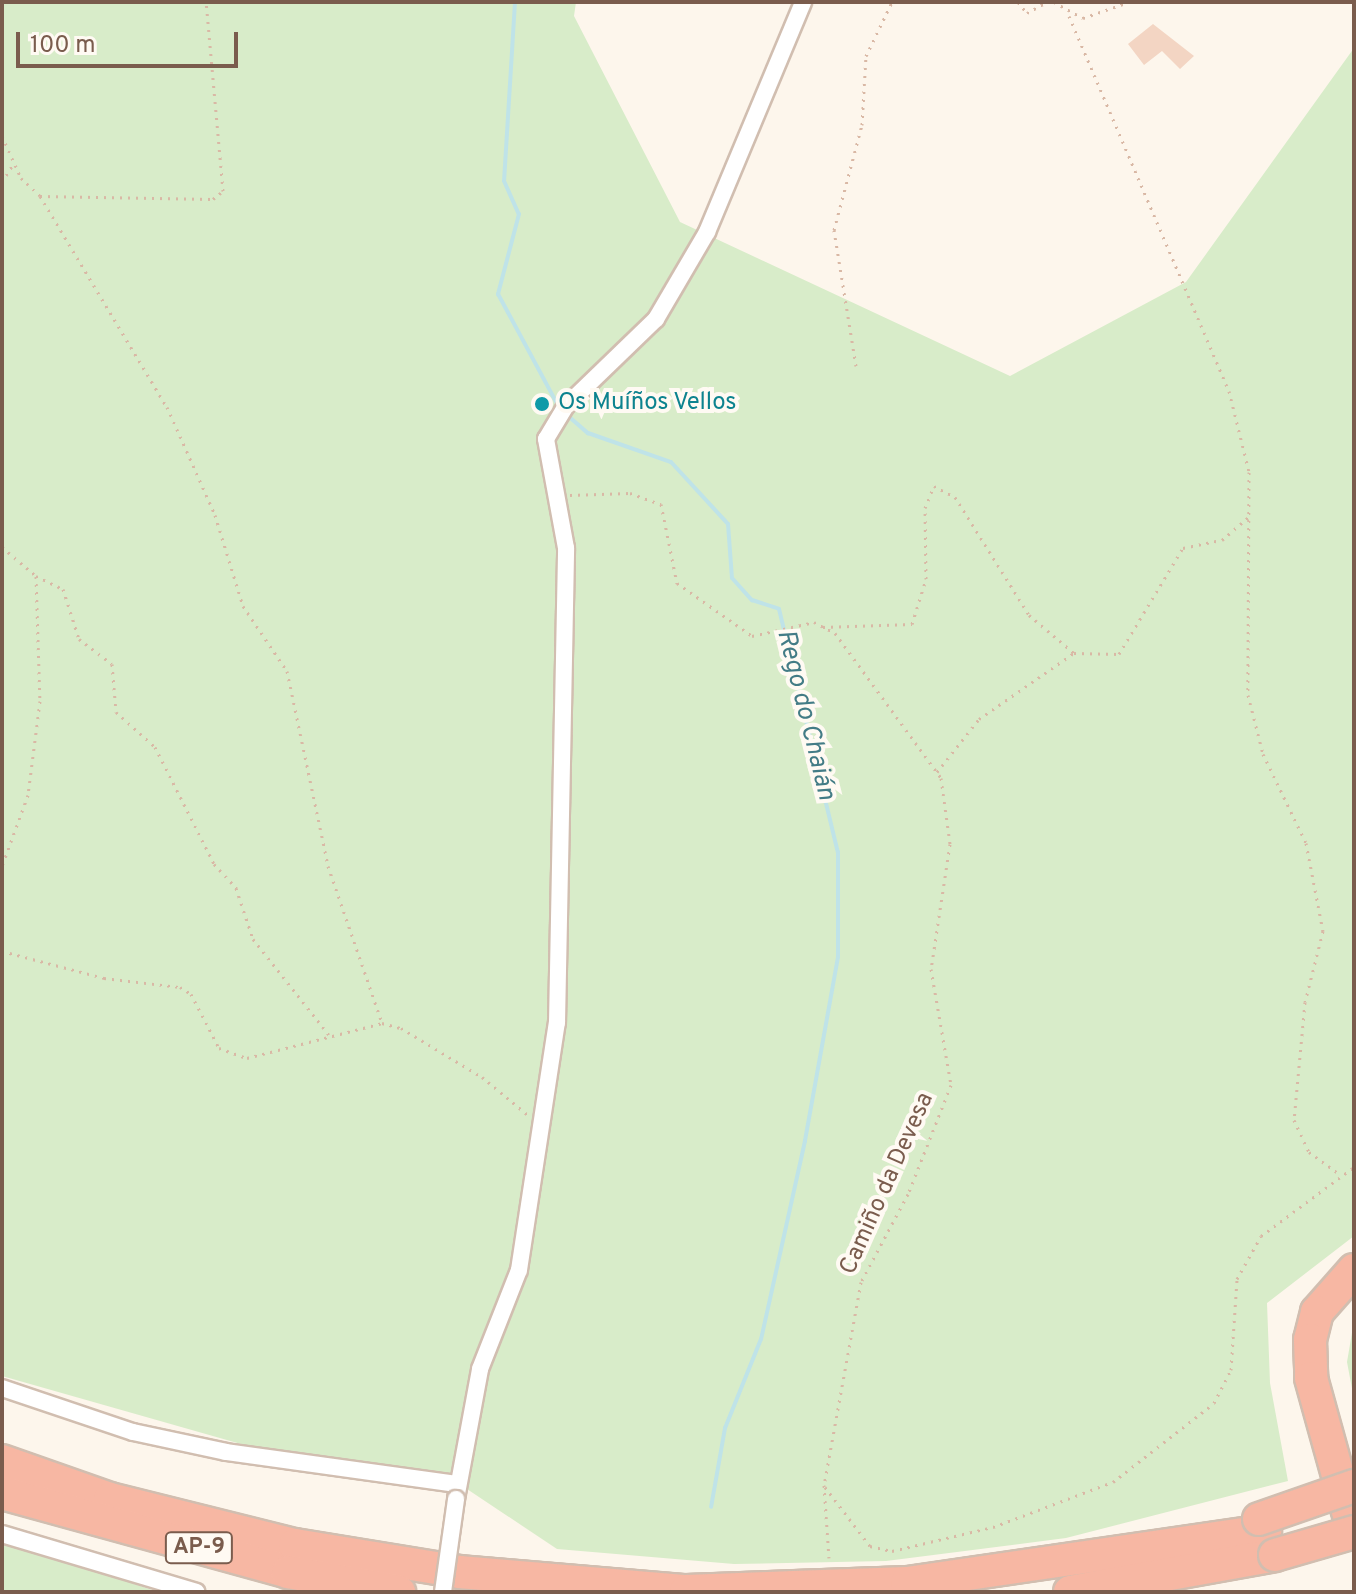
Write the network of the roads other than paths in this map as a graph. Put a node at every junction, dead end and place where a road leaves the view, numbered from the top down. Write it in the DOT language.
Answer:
graph roads {
  1 [pos="803,2"];
  2 [pos="1354,1270"];
  3 [pos="1354,1289"];
  4 [pos="2,1388"];
  5 [pos="2,1461"];
  6 [pos="1354,1484"];
  7 [pos="457,1491"];
  8 [pos="2,1493"];
  9 [pos="1354,1504"];
  10 [pos="1354,1532"];
  11 [pos="2,1534"];
  12 [pos="1266,1535"];
  13 [pos="197,1592"];
  14 [pos="399,1592"];
  15 [pos="443,1592"];
  16 [pos="1070,1592"];
  1 -- 7 [label="street"];
  2 -- 10 [label="highway"];
  3 -- 6 [label="highway"];
  4 -- 7 [label="street"];
  5 -- 12 [label="highway, AP-9"];
  6 -- 12 [label="highway, bridge"];
  7 -- 15 [label="street, bridge"];
  8 -- 14 [label="highway, AP-9"];
  9 -- 12 [label="highway, AP-9"];
  10 -- 12 [label="highway, AP-9, bridge"];
  11 -- 13 [label="street"];
  12 -- 16 [label="highway, AP-9"];
}
